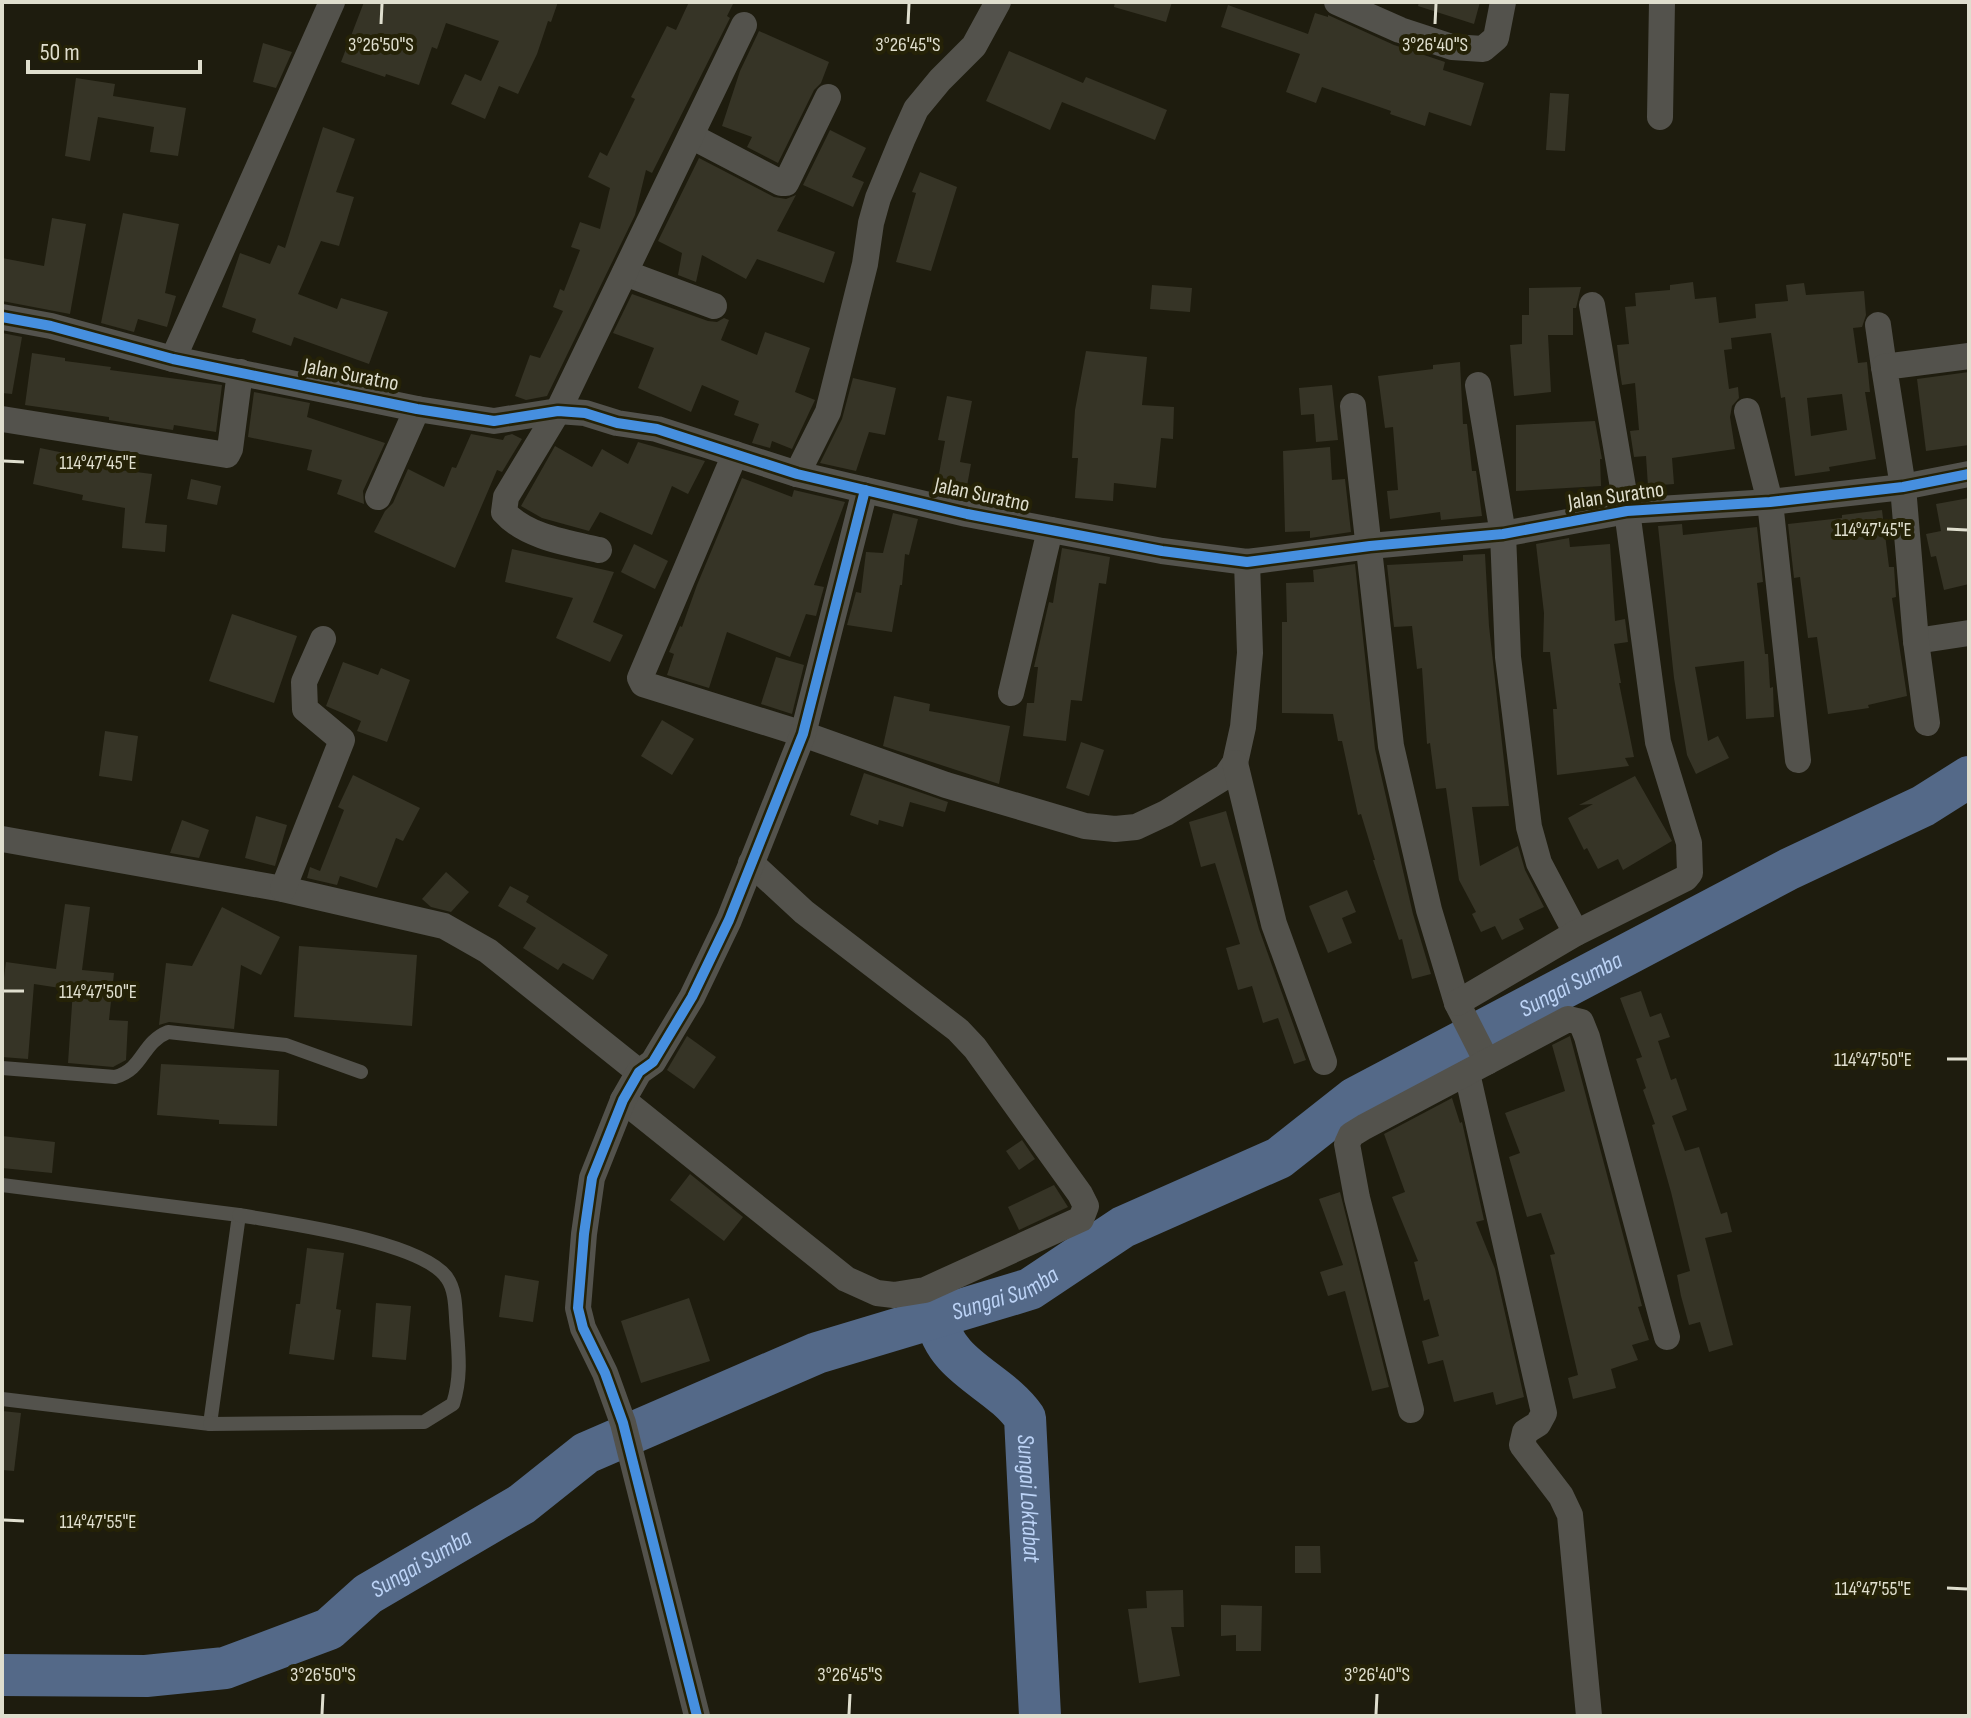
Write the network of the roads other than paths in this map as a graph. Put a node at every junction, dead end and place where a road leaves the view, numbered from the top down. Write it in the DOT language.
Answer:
graph roads {
  1 [pos="332,2"];
  2 [pos="998,2"];
  3 [pos="1503,2"];
  4 [pos="1662,2"];
  5 [pos="1342,3"];
  6 [pos="744,25"];
  7 [pos="828,97"];
  8 [pos="1660,117"];
  9 [pos="691,136"];
  10 [pos="625,273"];
  11 [pos="1592,305"];
  12 [pos="714,306"];
  13 [pos="2,317"];
  14 [pos="1878,325"];
  15 [pos="1969,356"];
  16 [pos="173,359"];
  17 [pos="1884,367"];
  18 [pos="240,372"];
  19 [pos="1478,385"];
  20 [pos="1353,406"];
  21 [pos="417,409"];
  22 [pos="558,411"];
  23 [pos="1747,411"];
  24 [pos="2,419"];
  25 [pos="735,454"];
  26 [pos="797,474"];
  27 [pos="1969,474"];
  28 [pos="1903,487"];
  29 [pos="865,490"];
  30 [pos="378,497"];
  31 [pos="1770,502"];
  32 [pos="1627,511"];
  33 [pos="1050,530"];
  34 [pos="1503,534"];
  35 [pos="1370,546"];
  36 [pos="599,550"];
  37 [pos="1247,562"];
  38 [pos="1969,633"];
  39 [pos="323,639"];
  40 [pos="1916,641"];
  41 [pos="1011,693"];
  42 [pos="1927,723"];
  43 [pos="803,734"];
  44 [pos="1798,760"];
  45 [pos="1235,763"];
  46 [pos="2,839"];
  47 [pos="751,863"];
  48 [pos="283,889"];
  49 [pos="1576,933"];
  50 [pos="1460,1010"];
  51 [pos="1324,1062"];
  52 [pos="1478,1062"];
  53 [pos="2,1068"];
  54 [pos="361,1072"];
  55 [pos="639,1072"];
  56 [pos="623,1100"];
  57 [pos="2,1185"];
  58 [pos="239,1215"];
  59 [pos="1667,1337"];
  60 [pos="2,1399"];
  61 [pos="1411,1410"];
  62 [pos="210,1424"];
  63 [pos="697,1716"];
  64 [pos="1589,1716"];
  1 -- 16 [label="street"];
  2 -- 26 [label="street"];
  3 -- 5 [label="street"];
  4 -- 8 [label="street"];
  6 -- 9 [label="street"];
  7 -- 9 [label="street"];
  9 -- 10 [label="street"];
  10 -- 12 [label="street"];
  10 -- 22 [label="street"];
  11 -- 32 [label="street"];
  13 -- 16 [label="street, Jalan Suratno"];
  14 -- 17 [label="street"];
  15 -- 17 [label="street"];
  16 -- 18 [label="street, Jalan Suratno"];
  17 -- 28 [label="street"];
  18 -- 21 [label="street, Jalan Suratno"];
  18 -- 24 [label="street"];
  19 -- 34 [label="street"];
  20 -- 35 [label="street"];
  21 -- 22 [label="street, Jalan Suratno"];
  21 -- 30 [label="street"];
  22 -- 25 [label="street, Jalan Suratno"];
  22 -- 36 [label="street"];
  23 -- 31 [label="street"];
  25 -- 26 [label="street, Jalan Suratno"];
  25 -- 43 [label="street"];
  26 -- 29 [label="street, Jalan Suratno"];
  27 -- 28 [label="street, Jalan Suratno"];
  28 -- 31 [label="street, Jalan Suratno"];
  28 -- 40 [label="street"];
  29 -- 33 [label="street, Jalan Suratno"];
  29 -- 43 [label="street"];
  31 -- 32 [label="street, Jalan Suratno"];
  31 -- 44 [label="street"];
  32 -- 34 [label="street, Jalan Suratno"];
  32 -- 49 [label="street"];
  33 -- 37 [label="street, Jalan Suratno"];
  33 -- 41 [label="street"];
  34 -- 35 [label="street, Jalan Suratno"];
  34 -- 49 [label="street"];
  35 -- 37 [label="street, Jalan Suratno"];
  35 -- 50 [label="street"];
  37 -- 45 [label="street"];
  38 -- 40 [label="street"];
  39 -- 48 [label="street"];
  40 -- 42 [label="street"];
  43 -- 45 [label="street"];
  43 -- 47 [label="street"];
  45 -- 51 [label="street"];
  46 -- 48 [label="street"];
  47 -- 55 [label="street"];
  47 -- 56 [label="street"];
  48 -- 55 [label="street"];
  49 -- 50 [label="street"];
  50 -- 52 [label="street"];
  52 -- 59 [label="street"];
  52 -- 61 [label="street"];
  52 -- 64 [label="street"];
  53 -- 54 [label="lane"];
  55 -- 56 [label="street"];
  56 -- 63 [label="street"];
  57 -- 58 [label="lane"];
  58 -- 62 [label="lane"];
  58 -- 62 [label="lane"];
  60 -- 62 [label="lane"];
}
